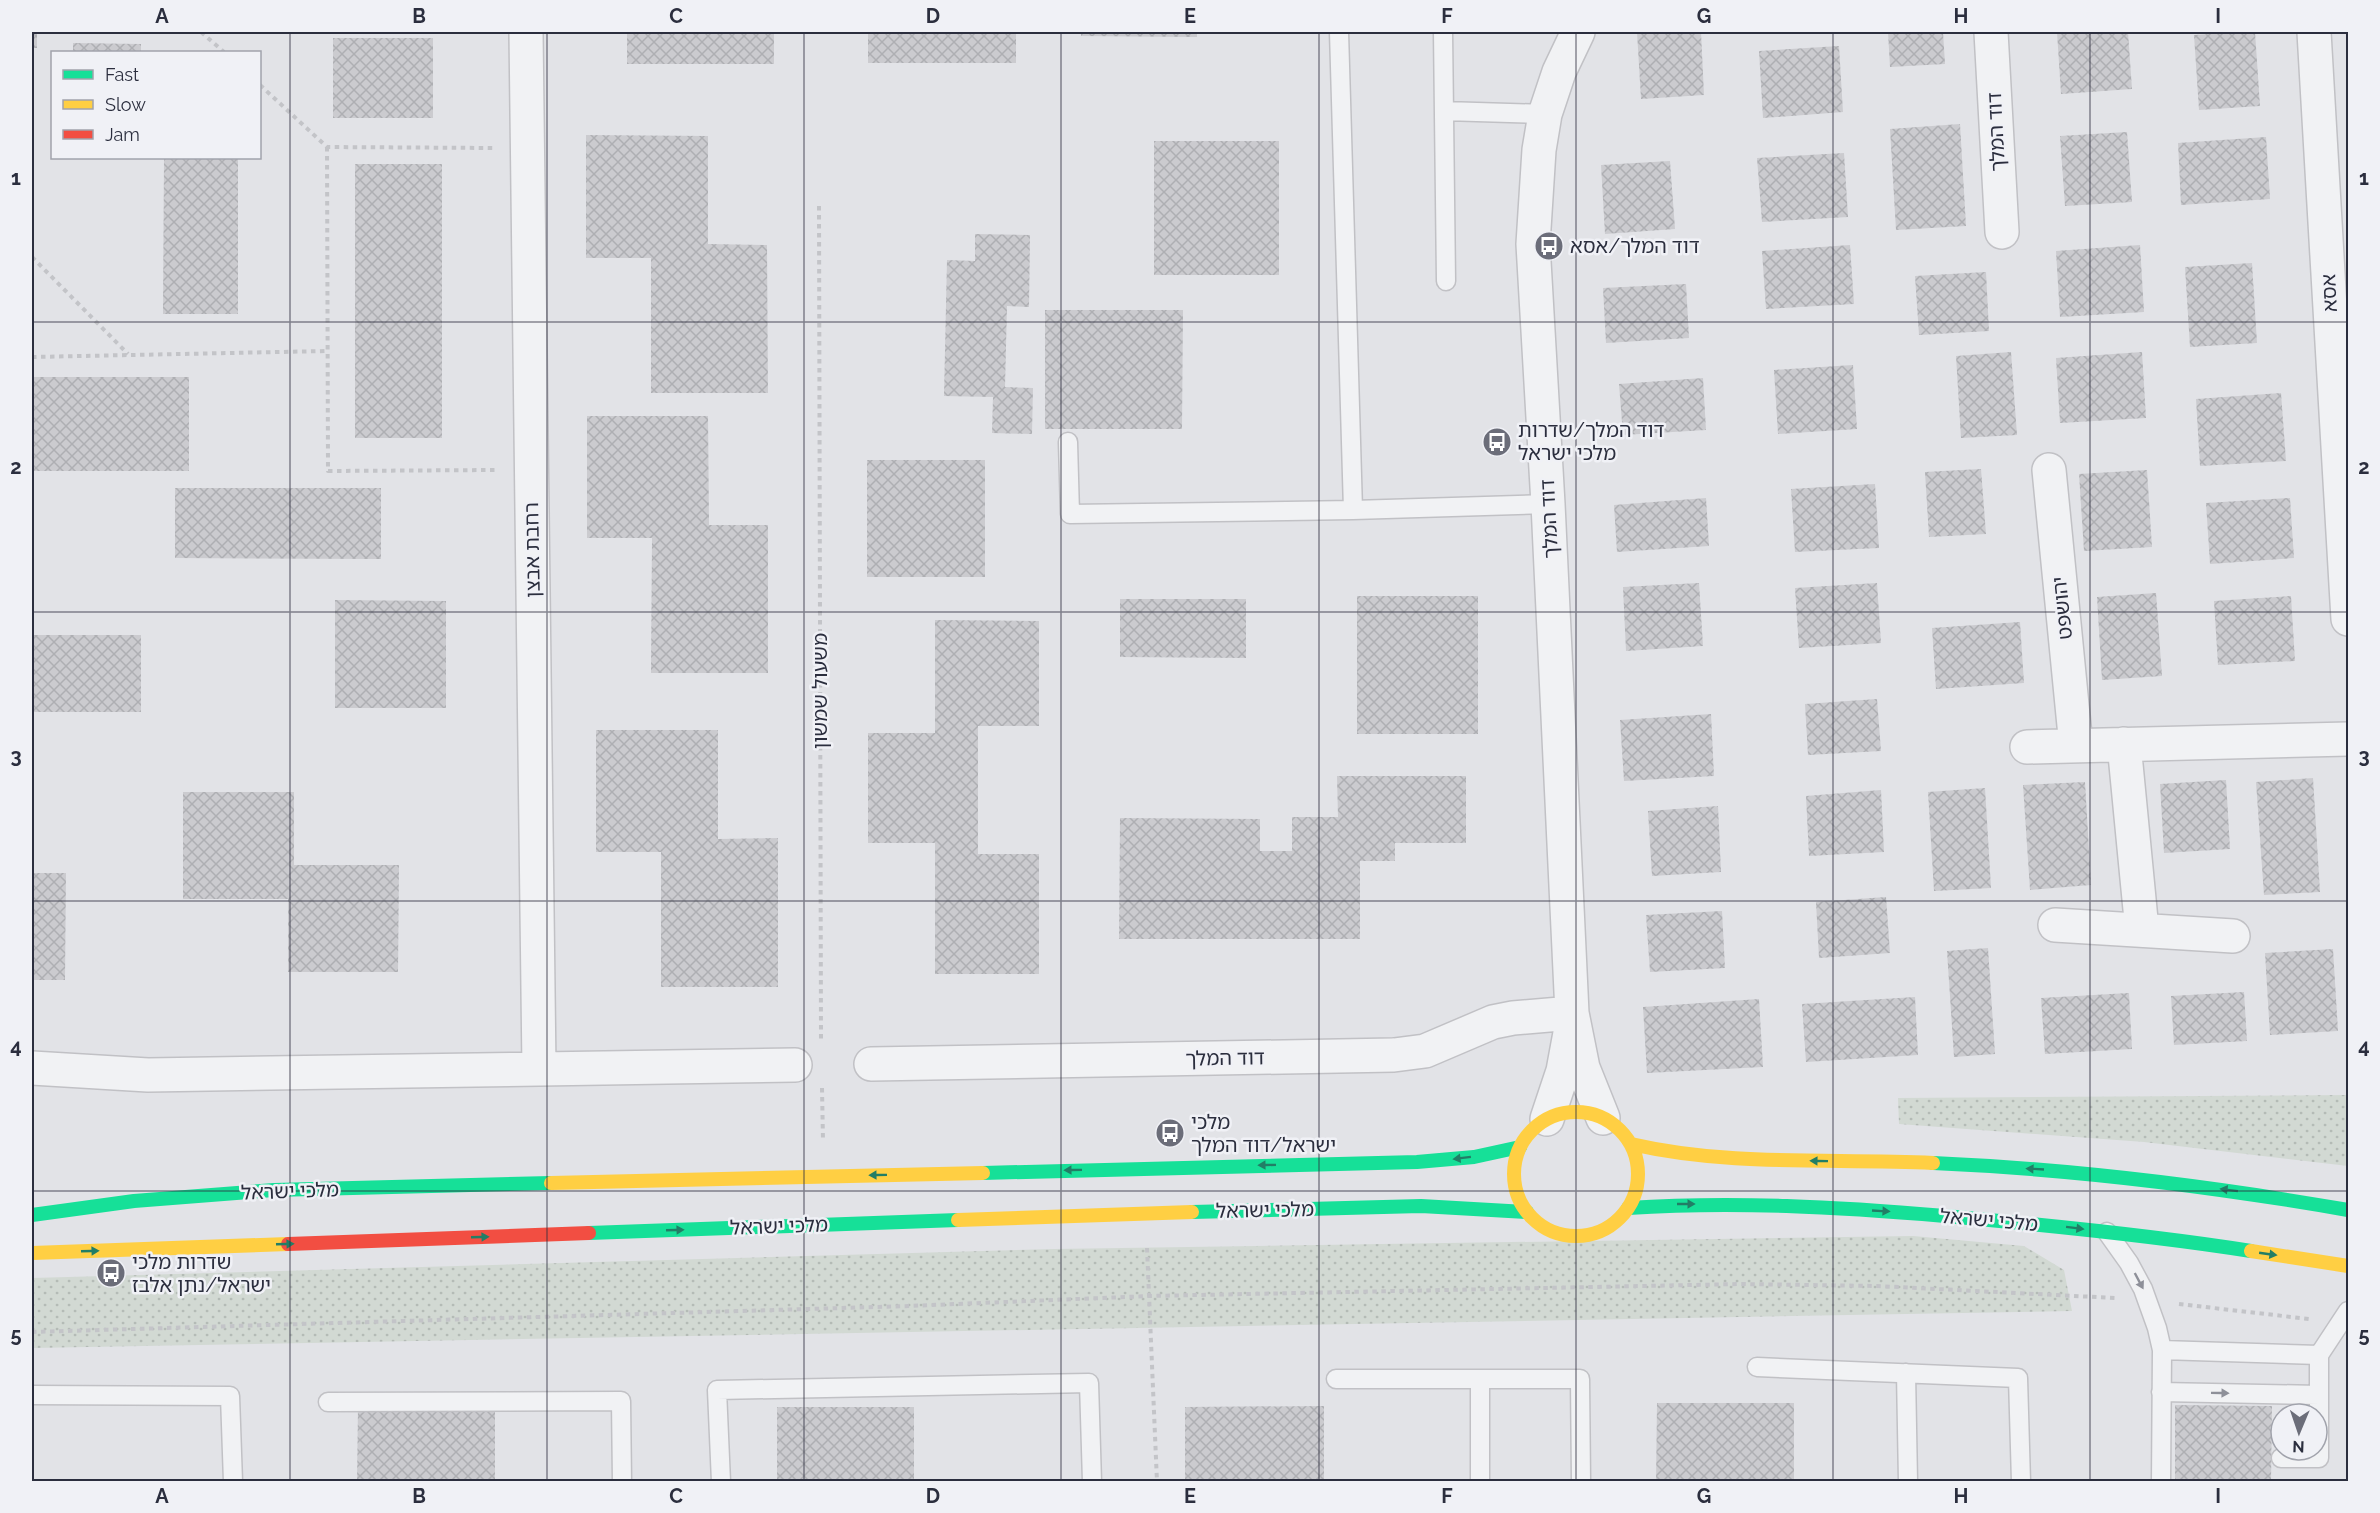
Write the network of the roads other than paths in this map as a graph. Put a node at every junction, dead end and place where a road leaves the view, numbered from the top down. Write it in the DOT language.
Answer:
graph roads {
  1 [pos="526,32"];
  2 [pos="1339,32"];
  3 [pos="1443,32"];
  4 [pos="1578,32"];
  5 [pos="1991,32"];
  6 [pos="2314,32"];
  7 [pos="1444,111"];
  8 [pos="1545,114"];
  9 [pos="2337,218"];
  10 [pos="2002,232"];
  11 [pos="1446,281"];
  12 [pos="1068,441"];
  13 [pos="2049,470"];
  14 [pos="1548,504"];
  15 [pos="1353,510"];
  16 [pos="2349,619"];
  17 [pos="2349,739"];
  18 [pos="2124,744"];
  19 [pos="2076,746"];
  20 [pos="2027,747"];
  21 [pos="2055,925"];
  22 [pos="2142,930"];
  23 [pos="2233,936"];
  24 [pos="1572,1013"];
  25 [pos="871,1064"];
  26 [pos="795,1065"];
  27 [pos="32,1068"];
  28 [pos="539,1069"];
  29 [pos="1603,1118"];
  30 [pos="1547,1119"];
  31 [pos="1630,1144"];
  32 [pos="1520,1147"];
  33 [pos="1628,1208"];
  34 [pos="2349,1210"];
  35 [pos="1527,1212"];
  36 [pos="32,1215"];
  37 [pos="2107,1232"];
  38 [pos="32,1253"];
  39 [pos="2349,1266"];
  40 [pos="2344,1317"];
  41 [pos="2162,1350"];
  42 [pos="2319,1355"];
  43 [pos="1757,1367"];
  44 [pos="1906,1373"];
  45 [pos="1336,1379"];
  46 [pos="1480,1379"];
  47 [pos="2161,1392"];
  48 [pos="32,1395"];
  49 [pos="2319,1395"];
  50 [pos="328,1402"];
  51 [pos="2319,1402"];
  52 [pos="233,1482"];
  53 [pos="622,1482"];
  54 [pos="720,1482"];
  55 [pos="1092,1482"];
  56 [pos="1480,1482"];
  57 [pos="1581,1482"];
  58 [pos="1908,1482"];
  59 [pos="2021,1482"];
  60 [pos="2161,1482"];
  1 -- 28 [label="street, רחבת אבצן"];
  2 -- 15 [label="lane"];
  3 -- 7 [label="lane"];
  4 -- 8 [label="street, דוד המלך"];
  5 -- 10 [label="street, דוד המלך"];
  6 -- 9 [label="street, אסא"];
  7 -- 8 [label="lane"];
  7 -- 11 [label="lane"];
  8 -- 14 [label="street, דוד המלך"];
  9 -- 16 [label="street, אסא"];
  12 -- 15 [label="lane"];
  13 -- 19 [label="street, יהושפט"];
  14 -- 15 [label="lane"];
  14 -- 24 [label="street, דוד המלך"];
  17 -- 18 [label="street"];
  18 -- 19 [label="street"];
  18 -- 22 [label="street"];
  19 -- 20 [label="street"];
  21 -- 22 [label="street"];
  22 -- 23 [label="street"];
  24 -- 25 [label="street, דוד המלך"];
  24 -- 29 [label="street, דוד המלך"];
  24 -- 30 [label="street, דוד המלך"];
  26 -- 28 [label="street"];
  27 -- 28 [label="street"];
  29 -- 30 [label="street"];
  29 -- 31 [label="street"];
  30 -- 32 [label="street"];
  31 -- 33 [label="street"];
  34 -- 31 [label="street, one-way"];
  32 -- 35 [label="street"];
  32 -- 36 [label="street, מלכי ישראל, one-way"];
  33 -- 35 [label="street"];
  33 -- 37 [label="street, מלכי ישראל, one-way"];
  38 -- 35 [label="street, מלכי ישראל, one-way"];
  37 -- 39 [label="street, מלכי ישראל, one-way"];
  37 -- 41 [label="lane, one-way"];
  40 -- 42 [label="lane"];
  41 -- 42 [label="lane"];
  41 -- 47 [label="lane"];
  42 -- 49 [label="lane"];
  43 -- 44 [label="lane"];
  44 -- 58 [label="lane"];
  44 -- 59 [label="lane"];
  45 -- 46 [label="lane"];
  46 -- 56 [label="lane"];
  46 -- 57 [label="lane"];
  47 -- 49 [label="lane, one-way"];
  47 -- 60 [label="lane"];
  48 -- 52 [label="lane"];
  49 -- 51 [label="lane"];
  50 -- 53 [label="lane"];
  54 -- 55 [label="lane"];
}
